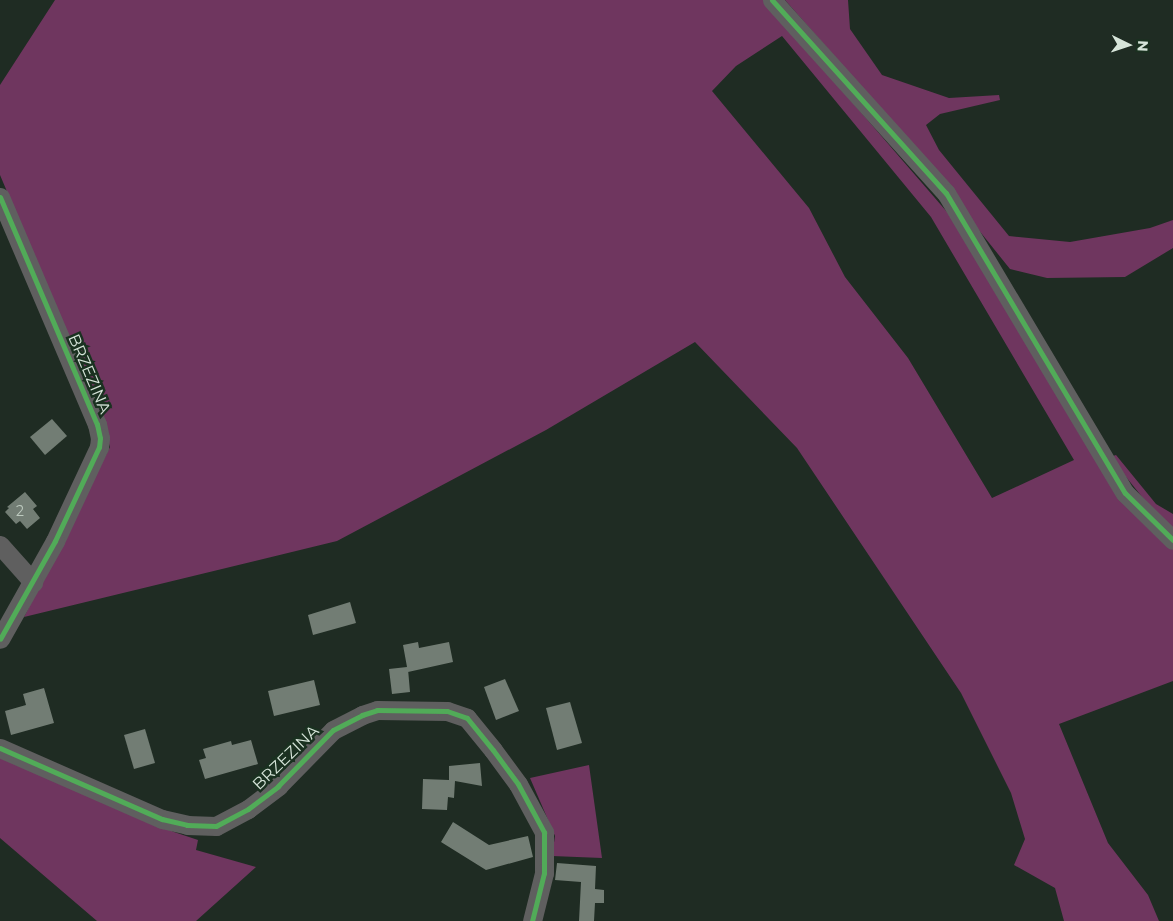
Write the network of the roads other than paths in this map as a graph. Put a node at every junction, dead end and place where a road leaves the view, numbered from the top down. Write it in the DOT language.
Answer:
graph roads {
  1 [pos="772,0"];
  2 [pos="0,197"];
  3 [pos="1173,540"];
  4 [pos="0,545"];
  5 [pos="33,582"];
  6 [pos="0,639"];
  7 [pos="0,748"];
  8 [pos="532,921"];
  1 -- 3 [label="street"];
  2 -- 5 [label="street, BRZEZINA"];
  4 -- 5 [label="street"];
  5 -- 6 [label="street, BRZEZINA"];
  7 -- 8 [label="street, BRZEZINA"];
}
